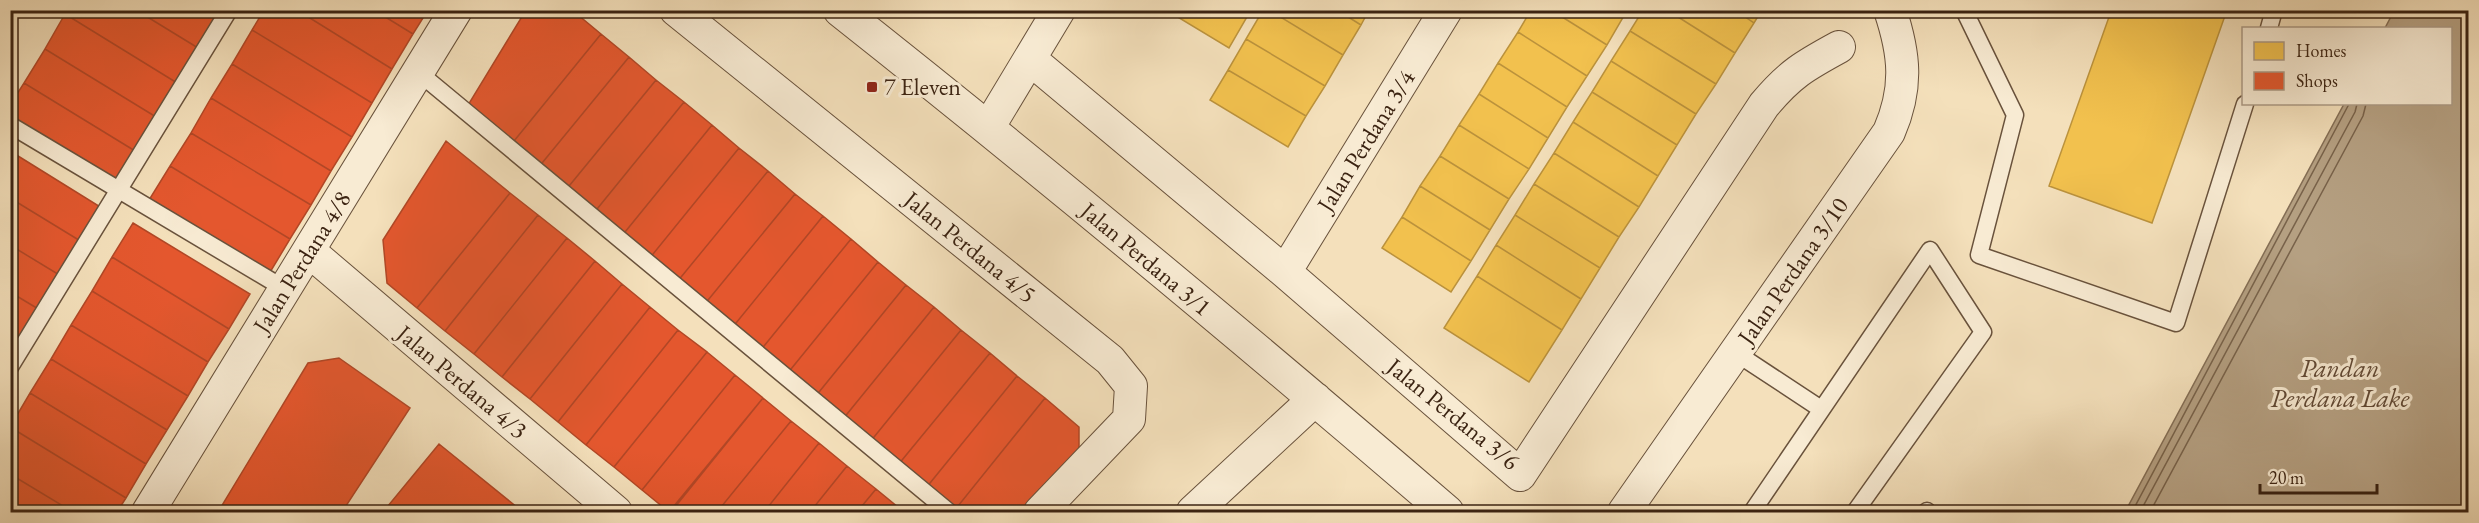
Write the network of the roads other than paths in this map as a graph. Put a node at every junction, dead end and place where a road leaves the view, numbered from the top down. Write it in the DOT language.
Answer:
graph roads {
  1 [pos="230,10"];
  2 [pos="456,10"];
  3 [pos="676,10"];
  4 [pos="840,10"];
  5 [pos="1059,10"];
  6 [pos="1446,10"];
  7 [pos="1890,10"];
  8 [pos="1964,10"];
  9 [pos="2274,10"];
  10 [pos="2269,27"];
  11 [pos="1839,47"];
  12 [pos="1030,59"];
  13 [pos="418,72"];
  14 [pos="2245,105"];
  15 [pos="10,125"];
  16 [pos="988,128"];
  17 [pos="119,190"];
  18 [pos="309,251"];
  19 [pos="1285,272"];
  20 [pos="285,289"];
  21 [pos="1736,353"];
  22 [pos="10,367"];
  23 [pos="1315,399"];
  24 [pos="1821,409"];
  25 [pos="148,513"];
  26 [pos="616,513"];
  27 [pos="949,513"];
  28 [pos="1040,513"];
  29 [pos="1193,513"];
  30 [pos="1447,513"];
  31 [pos="1624,513"];
  32 [pos="1752,513"];
  33 [pos="1855,513"];
  1 -- 17 [label="lane"];
  2 -- 13 [label="street, Jalan Perdana 4/8"];
  3 -- 28 [label="street, Jalan Perdana 4/5"];
  4 -- 16 [label="street, Jalan Perdana 3/1"];
  5 -- 12 [label="street"];
  6 -- 19 [label="street, Jalan Perdana 3/4"];
  7 -- 21 [label="street, Jalan Perdana 3/10"];
  8 -- 14 [label="lane"];
  9 -- 10 [label="lane"];
  11 -- 19 [label="street, Jalan Perdana 3/6"];
  12 -- 16 [label="street"];
  12 -- 19 [label="street, Jalan Perdana 3/6"];
  13 -- 18 [label="street, Jalan Perdana 4/8"];
  13 -- 27 [label="lane"];
  15 -- 17 [label="lane"];
  16 -- 23 [label="street, Jalan Perdana 3/1"];
  17 -- 20 [label="lane"];
  17 -- 22 [label="lane"];
  18 -- 20 [label="street, Jalan Perdana 4/8"];
  18 -- 26 [label="street, Jalan Perdana 4/3"];
  20 -- 25 [label="street, Jalan Perdana 4/8"];
  21 -- 24 [label="lane"];
  21 -- 31 [label="street, Jalan Perdana 3/10"];
  23 -- 29 [label="street"];
  23 -- 30 [label="street, Jalan Perdana 3/1"];
  24 -- 32 [label="lane"];
  24 -- 33 [label="lane"];
}
